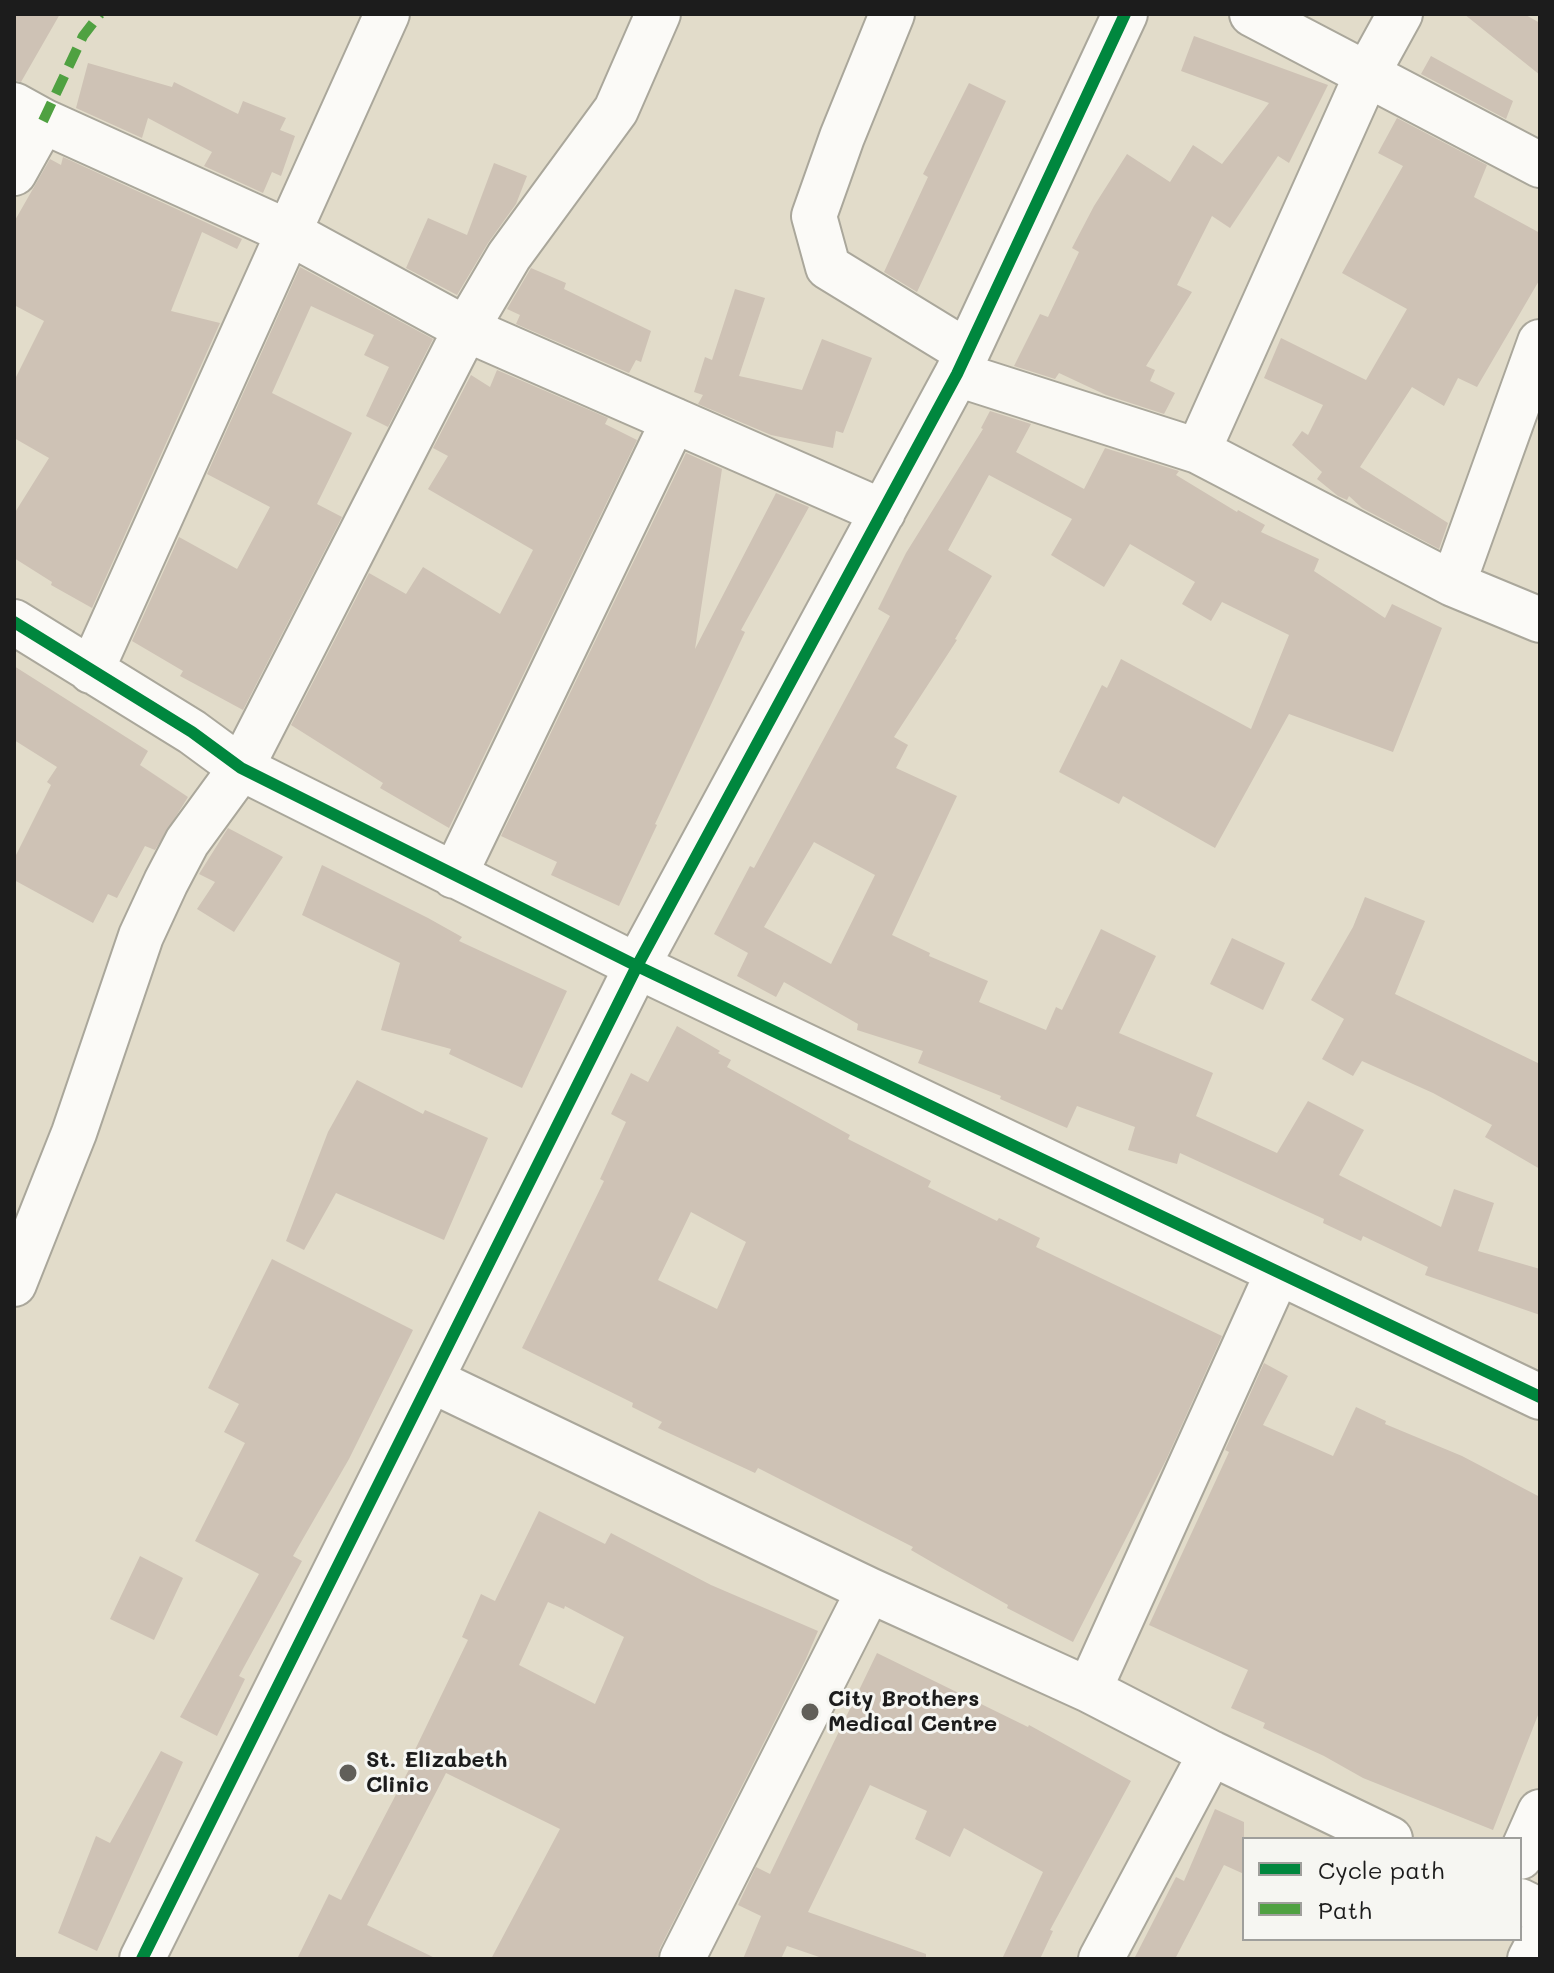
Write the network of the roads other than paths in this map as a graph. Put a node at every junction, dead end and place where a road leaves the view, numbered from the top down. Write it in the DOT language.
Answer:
graph roads {
  1 [pos="387,14"];
  2 [pos="658,14"];
  3 [pos="892,14"];
  4 [pos="1125,14"];
  5 [pos="1252,14"];
  6 [pos="1400,14"];
  7 [pos="1367,74"];
  8 [pos="28,113"];
  9 [pos="1540,165"];
  10 [pos="14,173"];
  11 [pos="288,232"];
  12 [pos="466,329"];
  13 [pos="1540,342"];
  14 [pos="962,363"];
  15 [pos="674,420"];
  16 [pos="1198,451"];
  17 [pos="883,512"];
  18 [pos="1453,584"];
  19 [pos="1540,620"];
  20 [pos="14,622"];
  21 [pos="91,671"];
  22 [pos="241,768"];
  23 [pos="454,876"];
  24 [pos="637,966"];
  25 [pos="1278,1272"];
  26 [pos="14,1284"];
  27 [pos="431,1380"];
  28 [pos="1540,1397"];
  29 [pos="869,1590"];
  30 [pos="1089,1690"];
  31 [pos="1211,1753"];
  32 [pos="1540,1812"];
  33 [pos="1386,1837"];
  34 [pos="1522,1852"];
  35 [pos="1522,1902"];
  36 [pos="1540,1911"];
  37 [pos="1540,1940"];
  38 [pos="142,1959"];
  39 [pos="682,1959"];
  40 [pos="1101,1959"];
  41 [pos="1530,1959"];
  1 -- 11 [label="street"];
  2 -- 12 [label="street"];
  3 -- 14 [label="street"];
  4 -- 14 [label="street"];
  5 -- 7 [label="street"];
  6 -- 7 [label="street"];
  7 -- 9 [label="street"];
  7 -- 16 [label="street"];
  8 -- 10 [label="street"];
  8 -- 11 [label="street"];
  11 -- 12 [label="street"];
  11 -- 21 [label="street"];
  12 -- 15 [label="street"];
  12 -- 22 [label="street"];
  13 -- 18 [label="street"];
  14 -- 16 [label="street"];
  14 -- 17 [label="street"];
  15 -- 17 [label="street"];
  15 -- 23 [label="street"];
  16 -- 18 [label="street"];
  17 -- 24 [label="street"];
  18 -- 19 [label="street"];
  20 -- 21 [label="street"];
  21 -- 22 [label="street"];
  22 -- 23 [label="street"];
  22 -- 26 [label="street"];
  23 -- 24 [label="street"];
  24 -- 25 [label="street"];
  24 -- 27 [label="street"];
  25 -- 28 [label="street"];
  25 -- 30 [label="street"];
  27 -- 29 [label="street"];
  27 -- 38 [label="street"];
  29 -- 30 [label="street"];
  29 -- 39 [label="street"];
  30 -- 31 [label="street"];
  31 -- 33 [label="street"];
  31 -- 40 [label="street"];
  32 -- 34 [label="street"];
  35 -- 36 [label="street"];
  37 -- 41 [label="street"];
}
